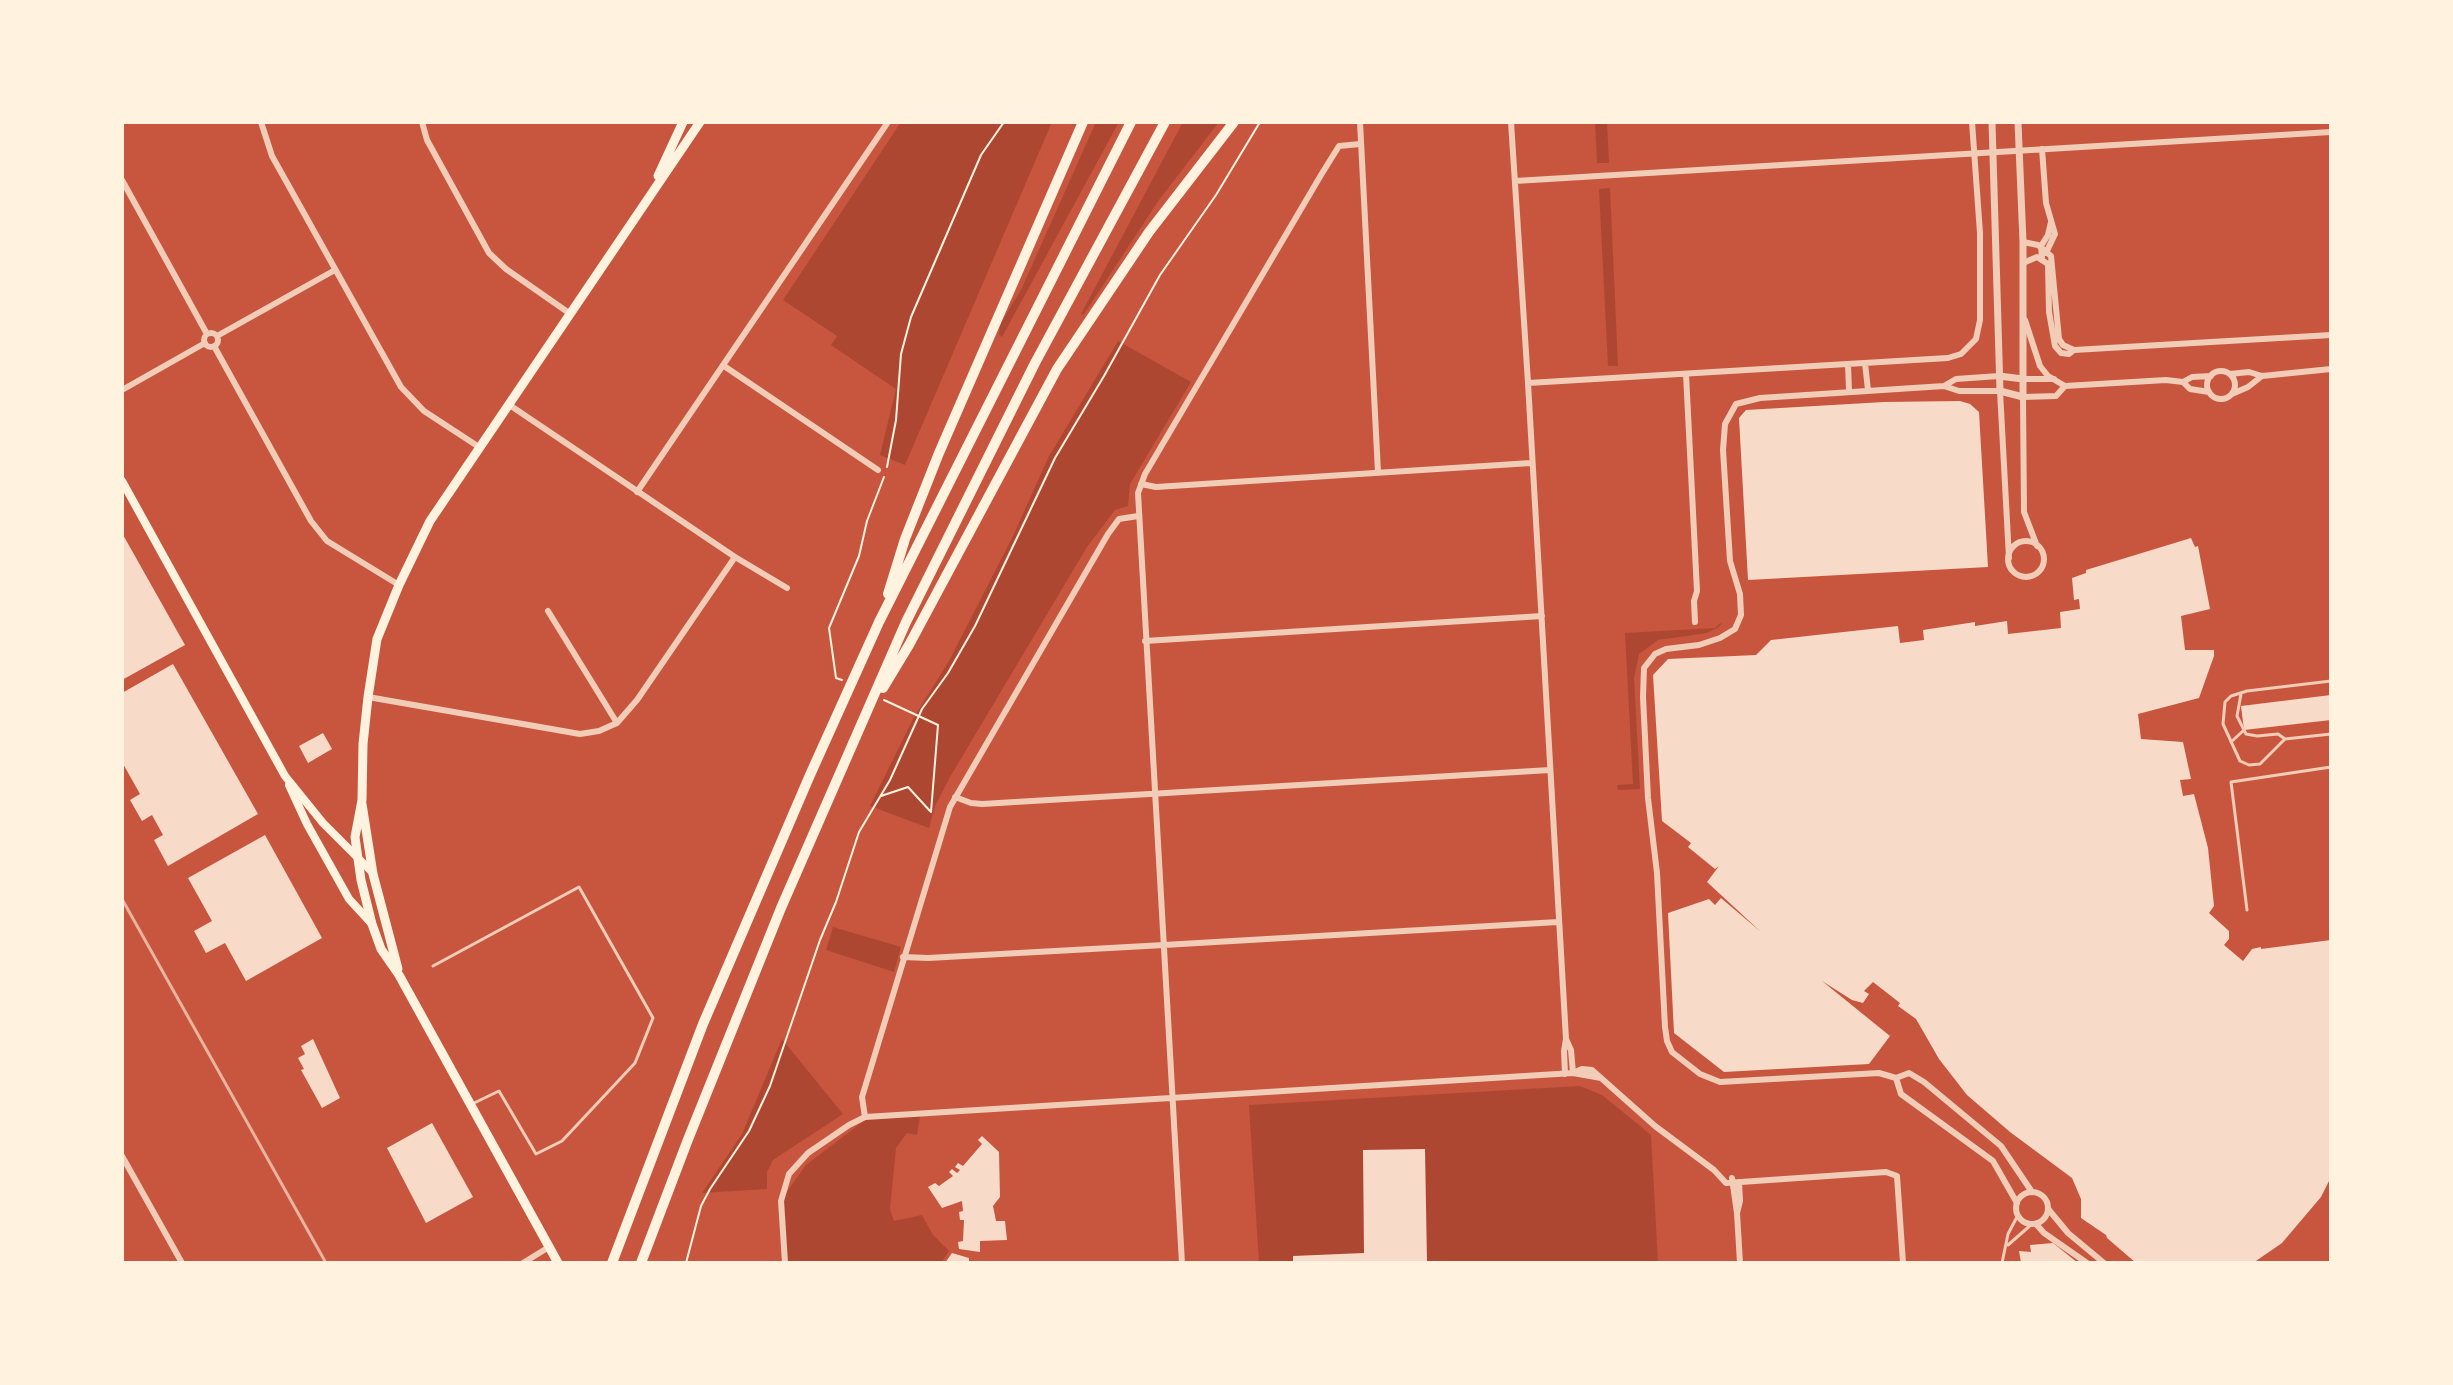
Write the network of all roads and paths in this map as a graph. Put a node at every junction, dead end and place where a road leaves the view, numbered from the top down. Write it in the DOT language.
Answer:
graph roads {
  1 [pos="261,122"];
  2 [pos="422,122"];
  3 [pos="683,122"];
  4 [pos="700,122"];
  5 [pos="1004,122"];
  6 [pos="1083,122"];
  7 [pos="1131,122"];
  8 [pos="1165,122"];
  9 [pos="1234,122"];
  10 [pos="1260,122"];
  11 [pos="1360,122"];
  12 [pos="1511,122"];
  13 [pos="1972,122"];
  14 [pos="1992,122"];
  15 [pos="2018,122"];
  16 [pos="887,124"];
  17 [pos="2331,132"];
  18 [pos="1360,144"];
  19 [pos="2042,149"];
  20 [pos="1978,153"];
  21 [pos="122,180"];
  22 [pos="1515,181"];
  23 [pos="651,194"];
  24 [pos="2023,242"];
  25 [pos="2044,248"];
  26 [pos="2042,258"];
  27 [pos="2023,263"];
  28 [pos="335,270"];
  29 [pos="2023,312"];
  30 [pos="569,313"];
  31 [pos="207,334"];
  32 [pos="2331,335"];
  33 [pos="217,336"];
  34 [pos="205,343"];
  35 [pos="214,346"];
  36 [pos="2074,350"];
  37 [pos="1865,363"];
  38 [pos="1848,364"];
  39 [pos="724,366"];
  40 [pos="2331,369"];
  41 [pos="1686,374"];
  42 [pos="2230,374"];
  43 [pos="1999,376"];
  44 [pos="2211,376"];
  45 [pos="2262,376"];
  46 [pos="2023,379"];
  47 [pos="2054,379"];
  48 [pos="2183,382"];
  49 [pos="1528,383"];
  50 [pos="1944,386"];
  51 [pos="2065,386"];
  52 [pos="122,390"];
  53 [pos="1868,390"];
  54 [pos="1849,391"];
  55 [pos="2000,391"];
  56 [pos="2209,392"];
  57 [pos="2232,394"];
  58 [pos="2023,397"];
  59 [pos="508,404"];
  60 [pos="479,447"];
  61 [pos="1531,463"];
  62 [pos="878,470"];
  63 [pos="1378,472"];
  64 [pos="122,481"];
  65 [pos="1141,484"];
  66 [pos="637,492"];
  67 [pos="1138,516"];
  68 [pos="2037,546"];
  69 [pos="735,557"];
  70 [pos="2009,558"];
  71 [pos="399,585"];
  72 [pos="787,588"];
  73 [pos="548,611"];
  74 [pos="1542,616"];
  75 [pos="879,622"];
  76 [pos="1695,622"];
  77 [pos="1145,641"];
  78 [pos="2331,681"];
  79 [pos="848,684"];
  80 [pos="2241,694"];
  81 [pos="874,695"];
  82 [pos="368,697"];
  83 [pos="617,723"];
  84 [pos="862,724"];
  85 [pos="2243,731"];
  86 [pos="2331,734"];
  87 [pos="2285,739"];
  88 [pos="2231,742"];
  89 [pos="2331,767"];
  90 [pos="1550,770"];
  91 [pos="285,776"];
  92 [pos="1154,793"];
  93 [pos="880,796"];
  94 [pos="955,797"];
  95 [pos="362,800"];
  96 [pos="357,858"];
  97 [pos="373,874"];
  98 [pos="2247,910"];
  99 [pos="1558,922"];
  100 [pos="372,924"];
  101 [pos="1164,945"];
  102 [pos="903,957"];
  103 [pos="433,966"];
  104 [pos="399,975"];
  105 [pos="1569,1074"];
  106 [pos="1896,1078"];
  107 [pos="1173,1099"];
  108 [pos="471,1105"];
  109 [pos="865,1117"];
  110 [pos="122,1156"];
  111 [pos="1734,1181"];
  112 [pos="2032,1192"];
  113 [pos="2017,1203"];
  114 [pos="2049,1210"];
  115 [pos="2018,1215"];
  116 [pos="2034,1224"];
  117 [pos="2007,1245"];
  118 [pos="549,1247"];
  119 [pos="182,1263"];
  120 [pos="523,1263"];
  121 [pos="558,1263"];
  122 [pos="612,1263"];
  123 [pos="641,1263"];
  124 [pos="686,1263"];
  125 [pos="785,1263"];
  126 [pos="1182,1263"];
  127 [pos="1740,1263"];
  128 [pos="1903,1263"];
  129 [pos="2002,1263"];
  130 [pos="2087,1263"];
  131 [pos="2104,1263"];
  1 -- 28 [label="street"];
  2 -- 30 [label="street"];
  3 -- 23 [label="main road"];
  4 -- 23 [label="main road"];
  5 -- 79 [label="path"];
  6 -- 75 [label="highway"];
  7 -- 75 [label="highway"];
  8 -- 84 [label="highway"];
  9 -- 84 [label="highway"];
  10 -- 93 [label="path"];
  11 -- 18 [label="street"];
  12 -- 22 [label="street"];
  13 -- 20 [label="street"];
  14 -- 43 [label="street"];
  15 -- 24 [label="street"];
  16 -- 39 [label="street"];
  17 -- 19 [label="street"];
  18 -- 63 [label="street"];
  18 -- 65 [label="street"];
  19 -- 20 [label="street"];
  19 -- 25 [label="street"];
  20 -- 22 [label="street"];
  20 -- 37 [label="street"];
  21 -- 31 [label="street"];
  22 -- 49 [label="street"];
  23 -- 30 [label="main road"];
  24 -- 25 [label="street"];
  24 -- 27 [label="street"];
  25 -- 26 [label="street"];
  25 -- 36 [label="street"];
  26 -- 27 [label="street"];
  26 -- 36 [label="street"];
  27 -- 29 [label="street"];
  28 -- 33 [label="street"];
  28 -- 60 [label="street"];
  29 -- 46 [label="street"];
  29 -- 47 [label="street"];
  30 -- 59 [label="main road"];
  31 -- 33 [label="street"];
  31 -- 34 [label="street"];
  32 -- 36 [label="street"];
  33 -- 35 [label="street"];
  34 -- 35 [label="street"];
  34 -- 52 [label="street"];
  35 -- 71 [label="street"];
  37 -- 38 [label="street"];
  37 -- 53 [label="street"];
  38 -- 41 [label="street"];
  38 -- 54 [label="street"];
  39 -- 62 [label="street"];
  39 -- 66 [label="street"];
  40 -- 45 [label="street"];
  41 -- 49 [label="street"];
  41 -- 76 [label="street"];
  42 -- 44 [label="street"];
  42 -- 45 [label="street"];
  42 -- 57 [label="street"];
  43 -- 46 [label="street"];
  43 -- 50 [label="street"];
  43 -- 55 [label="street"];
  44 -- 48 [label="street"];
  44 -- 56 [label="street"];
  45 -- 57 [label="street"];
  46 -- 47 [label="street"];
  46 -- 58 [label="street"];
  47 -- 51 [label="street"];
  48 -- 51 [label="street"];
  48 -- 56 [label="street"];
  49 -- 61 [label="street"];
  50 -- 53 [label="street"];
  50 -- 55 [label="street"];
  51 -- 58 [label="street"];
  53 -- 54 [label="street"];
  54 -- 106 [label="street"];
  55 -- 58 [label="street"];
  55 -- 70 [label="street"];
  56 -- 57 [label="street"];
  58 -- 68 [label="street"];
  59 -- 60 [label="main road"];
  59 -- 66 [label="street"];
  60 -- 71 [label="main road"];
  61 -- 63 [label="street"];
  61 -- 74 [label="street"];
  63 -- 65 [label="street"];
  64 -- 91 [label="main road"];
  65 -- 67 [label="street"];
  66 -- 69 [label="street"];
  67 -- 77 [label="street"];
  67 -- 94 [label="street"];
  68 -- 70 [label="street"];
  68 -- 70 [label="street"];
  69 -- 72 [label="street"];
  69 -- 83 [label="street"];
  71 -- 82 [label="main road"];
  73 -- 83 [label="street"];
  74 -- 77 [label="street"];
  74 -- 90 [label="street"];
  75 -- 122 [label="highway"];
  77 -- 92 [label="street"];
  78 -- 80 [label="lane"];
  80 -- 85 [label="lane"];
  80 -- 88 [label="lane"];
  81 -- 93 [label="path"];
  82 -- 83 [label="street"];
  82 -- 95 [label="main road"];
  84 -- 123 [label="highway"];
  85 -- 87 [label="lane"];
  85 -- 88 [label="lane"];
  86 -- 87 [label="lane"];
  87 -- 88 [label="lane"];
  89 -- 98 [label="lane"];
  90 -- 92 [label="street"];
  90 -- 99 [label="street"];
  91 -- 96 [label="main road"];
  91 -- 100 [label="main road"];
  92 -- 94 [label="street"];
  92 -- 101 [label="street"];
  93 -- 124 [label="path"];
  94 -- 102 [label="street"];
  95 -- 96 [label="main road"];
  95 -- 97 [label="main road"];
  96 -- 97 [label="main road"];
  96 -- 100 [label="main road"];
  97 -- 104 [label="main road"];
  99 -- 101 [label="street"];
  99 -- 105 [label="street"];
  100 -- 104 [label="main road"];
  101 -- 102 [label="street"];
  101 -- 107 [label="street"];
  102 -- 109 [label="street"];
  103 -- 108 [label="lane"];
  104 -- 108 [label="main road"];
  105 -- 107 [label="street"];
  105 -- 111 [label="street"];
  106 -- 112 [label="street"];
  106 -- 113 [label="street"];
  107 -- 109 [label="street"];
  107 -- 126 [label="street"];
  108 -- 118 [label="main road"];
  109 -- 125 [label="street"];
  110 -- 119 [label="street"];
  111 -- 127 [label="street"];
  111 -- 128 [label="street"];
  112 -- 113 [label="street"];
  112 -- 114 [label="street"];
  113 -- 115 [label="street"];
  114 -- 116 [label="street"];
  114 -- 131 [label="street"];
  115 -- 116 [label="street"];
  115 -- 117 [label="lane"];
  116 -- 117 [label="lane"];
  116 -- 130 [label="street"];
  117 -- 129 [label="lane"];
  118 -- 120 [label="street"];
  118 -- 121 [label="main road"];
}
